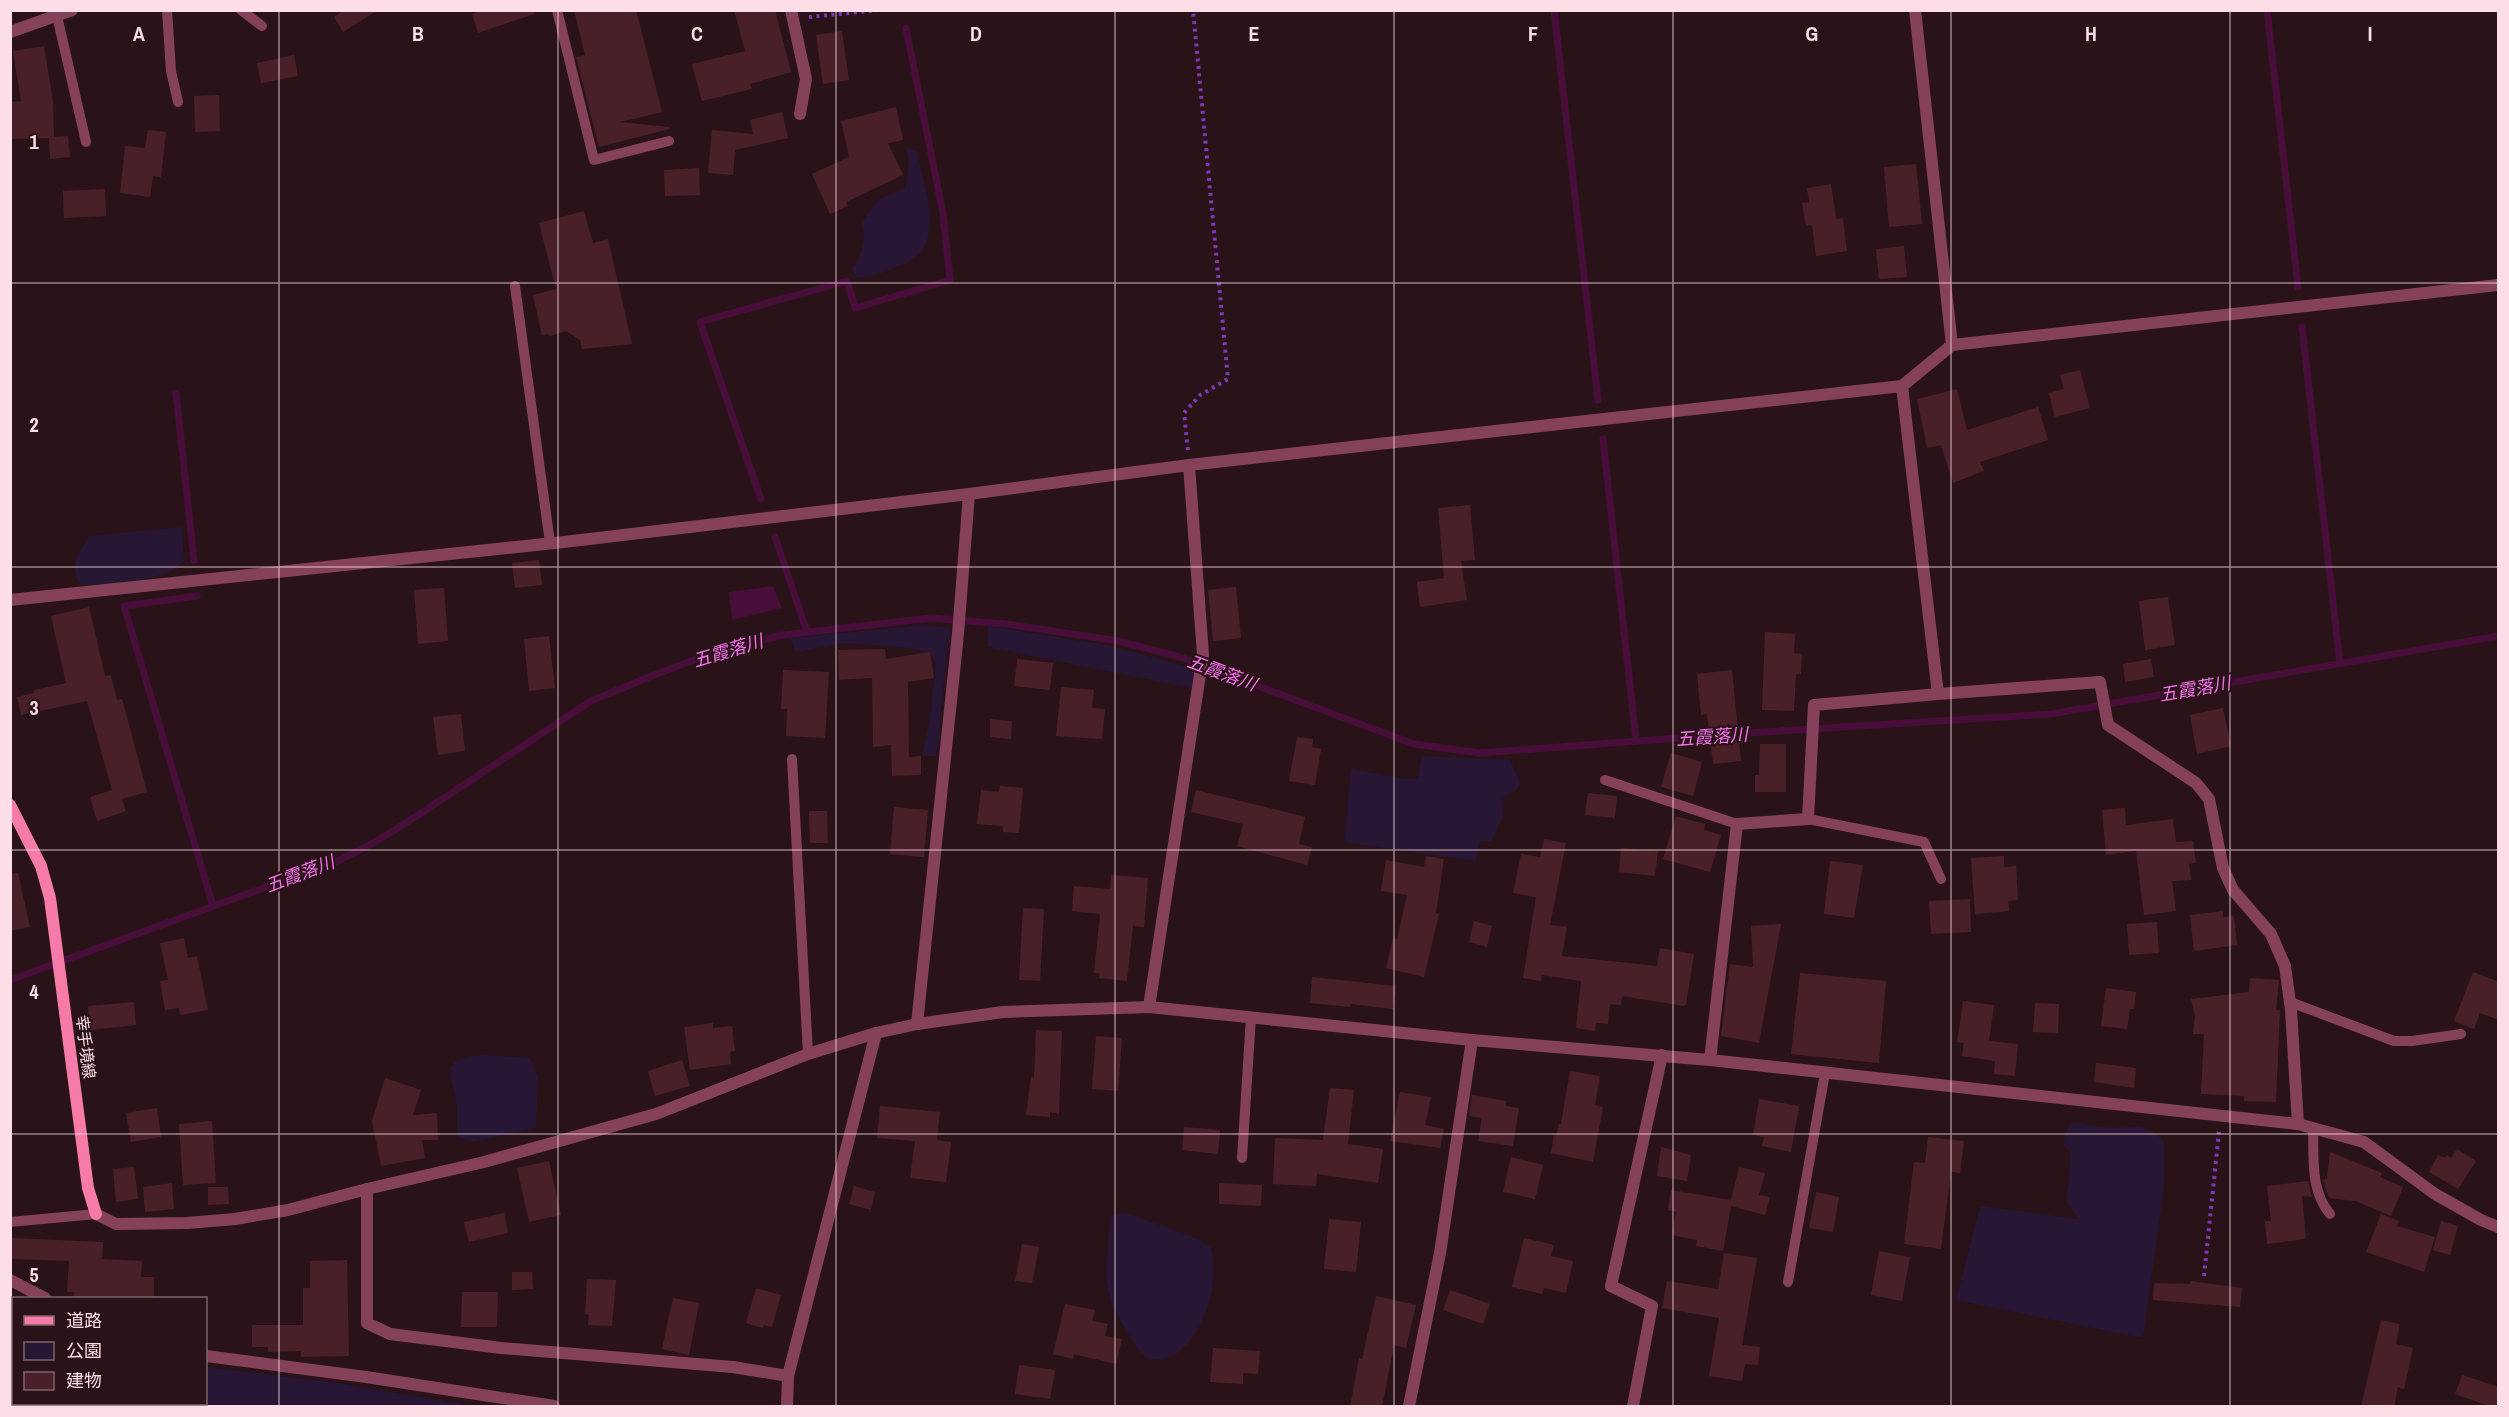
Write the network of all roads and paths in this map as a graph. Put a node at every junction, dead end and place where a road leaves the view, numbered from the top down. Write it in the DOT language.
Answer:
graph roads {
  1 [pos="72,10"];
  2 [pos="167,10"];
  3 [pos="241,10"];
  4 [pos="557,10"];
  5 [pos="878,10"];
  6 [pos="1193,10"];
  7 [pos="1915,10"];
  8 [pos="792,14"];
  9 [pos="57,16"];
  10 [pos="261,26"];
  11 [pos="10,32"];
  12 [pos="178,102"];
  13 [pos="800,114"];
  14 [pos="669,141"];
  15 [pos="86,142"];
  16 [pos="2499,285"];
  17 [pos="515,286"];
  18 [pos="1952,345"];
  19 [pos="1902,386"];
  20 [pos="1189,465"];
  21 [pos="969,494"];
  22 [pos="550,543"];
  23 [pos="10,600"];
  24 [pos="1938,694"];
  25 [pos="792,759"];
  26 [pos="1605,780"];
  27 [pos="10,805"];
  28 [pos="1808,819"];
  29 [pos="1737,824"];
  30 [pos="1941,879"];
  31 [pos="2290,1002"];
  32 [pos="1149,1007"];
  33 [pos="1251,1017"];
  34 [pos="917,1024"];
  35 [pos="876,1033"];
  36 [pos="2461,1034"];
  37 [pos="1472,1040"];
  38 [pos="808,1054"];
  39 [pos="1662,1055"];
  40 [pos="1710,1060"];
  41 [pos="1825,1073"];
  42 [pos="2220,1116"];
  43 [pos="2298,1124"];
  44 [pos="2313,1128"];
  45 [pos="1242,1158"];
  46 [pos="367,1189"];
  47 [pos="96,1214"];
  48 [pos="2330,1214"];
  49 [pos="10,1222"];
  50 [pos="2499,1227"];
  51 [pos="2204,1276"];
  52 [pos="10,1280"];
  53 [pos="1788,1282"];
  54 [pos="41,1297"];
  55 [pos="207,1356"];
  56 [pos="788,1376"];
  57 [pos="554,1407"];
  58 [pos="787,1407"];
  59 [pos="1408,1407"];
  60 [pos="1633,1407"];
  1 -- 9 [label="street"];
  2 -- 12 [label="lane"];
  3 -- 10 [label="lane"];
  4 -- 14 [label="lane"];
  5 -- 8 [label="path"];
  6 -- 20 [label="path"];
  7 -- 18 [label="street"];
  8 -- 13 [label="street"];
  9 -- 11 [label="street"];
  9 -- 15 [label="lane"];
  16 -- 18 [label="street"];
  17 -- 22 [label="lane"];
  18 -- 19 [label="street"];
  19 -- 20 [label="street"];
  19 -- 24 [label="street"];
  20 -- 21 [label="street"];
  20 -- 32 [label="street"];
  21 -- 22 [label="street"];
  21 -- 34 [label="street"];
  22 -- 23 [label="street"];
  24 -- 28 [label="street"];
  24 -- 31 [label="street"];
  25 -- 38 [label="lane"];
  26 -- 29 [label="lane"];
  27 -- 47 [label="main road, 幸手境線"];
  28 -- 29 [label="street"];
  28 -- 30 [label="lane"];
  29 -- 40 [label="street"];
  31 -- 36 [label="lane"];
  31 -- 43 [label="street"];
  32 -- 33 [label="street"];
  32 -- 34 [label="street"];
  33 -- 37 [label="street"];
  33 -- 45 [label="lane"];
  34 -- 35 [label="street"];
  35 -- 38 [label="street"];
  35 -- 56 [label="street"];
  37 -- 39 [label="street"];
  37 -- 59 [label="street"];
  38 -- 46 [label="street"];
  39 -- 40 [label="street"];
  39 -- 60 [label="street"];
  40 -- 41 [label="street"];
  41 -- 42 [label="street"];
  41 -- 53 [label="lane"];
  42 -- 43 [label="street"];
  42 -- 51 [label="path"];
  43 -- 44 [label="street"];
  44 -- 48 [label="lane"];
  44 -- 50 [label="street"];
  46 -- 47 [label="street"];
  46 -- 56 [label="street"];
  47 -- 49 [label="lane"];
  52 -- 54 [label="street"];
  55 -- 57 [label="street"];
  56 -- 58 [label="street"];
}
